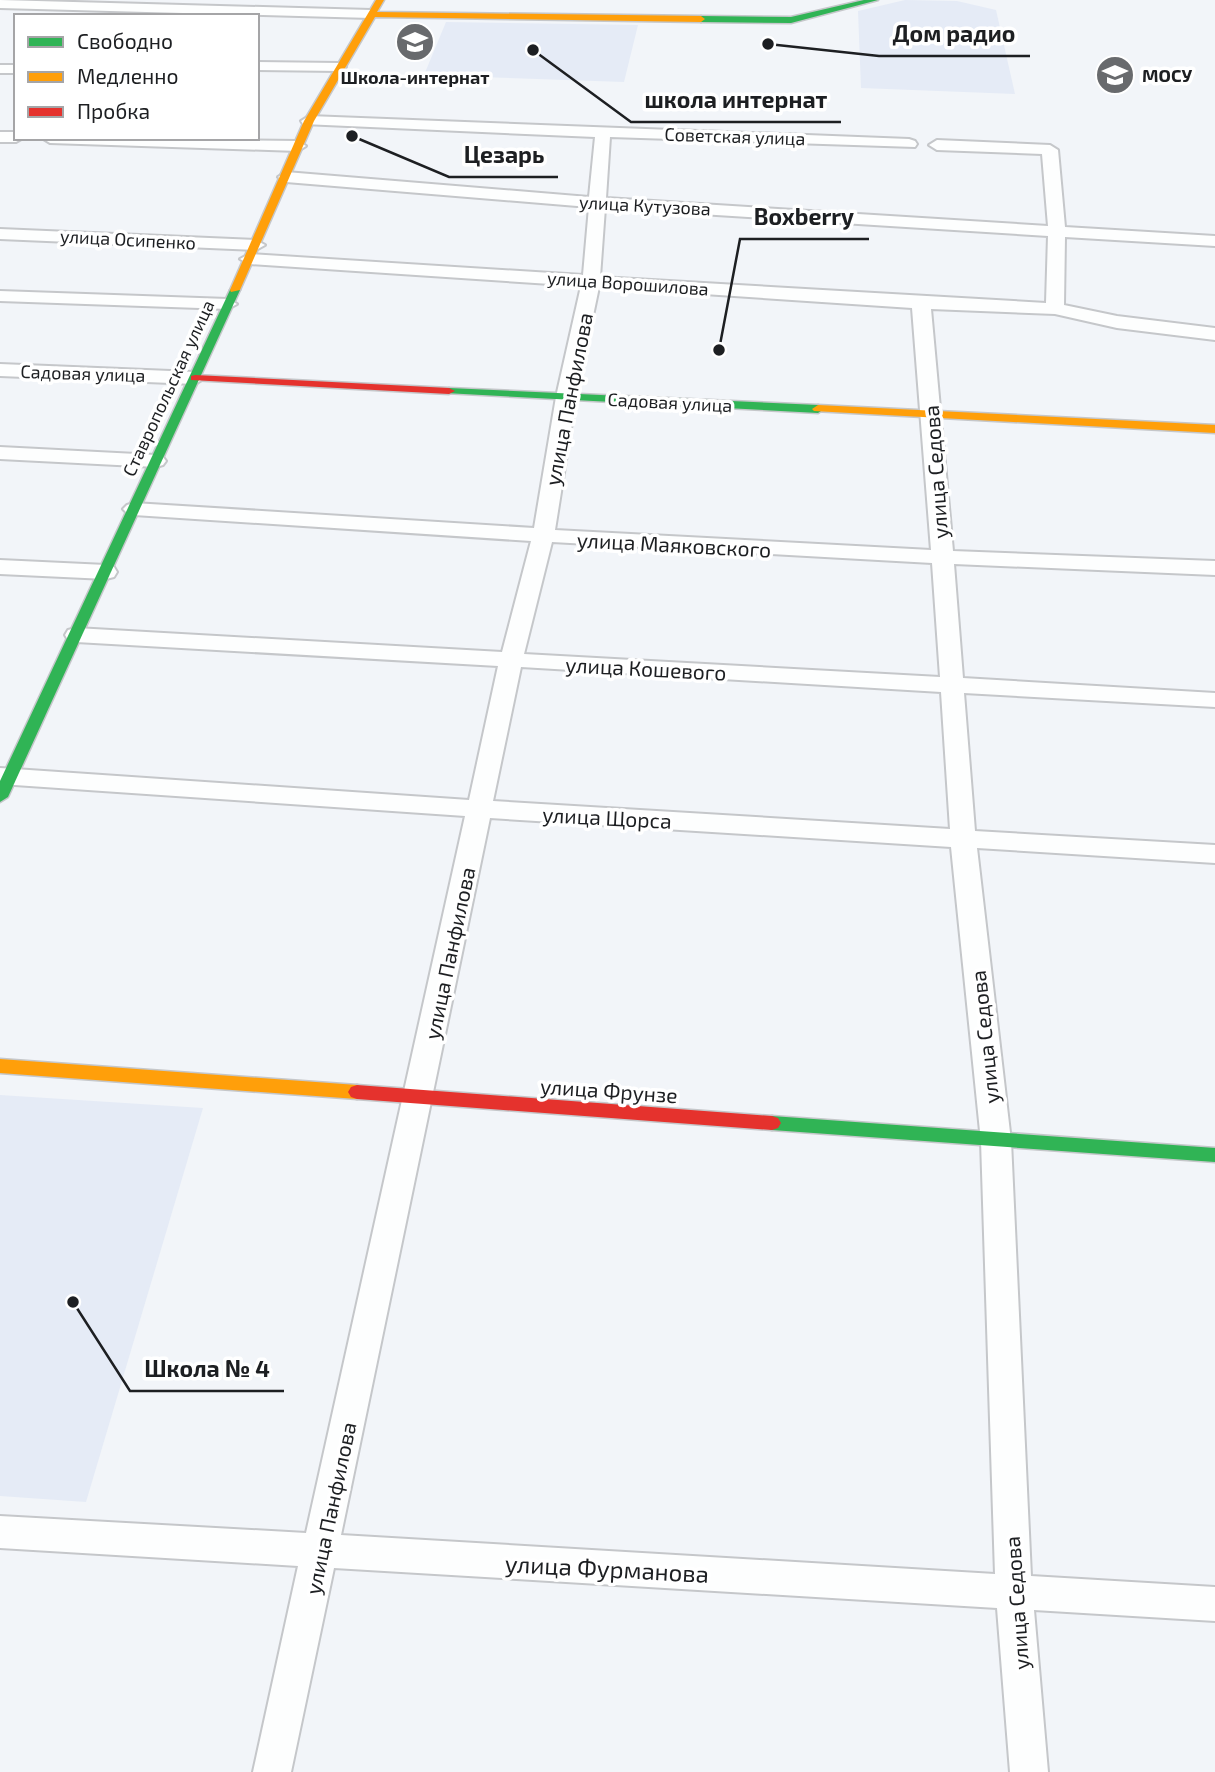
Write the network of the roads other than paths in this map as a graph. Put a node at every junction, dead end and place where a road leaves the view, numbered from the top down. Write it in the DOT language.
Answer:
graph roads {
  1 [pos="380,0"];
  2 [pos="874,0"];
  3 [pos="0,4"];
  4 [pos="371,14"];
  5 [pos="259,66"];
  6 [pos="339,67"];
  7 [pos="309,121"];
  8 [pos="603,131"];
  9 [pos="112,140"];
  10 [pos="909,144"];
  11 [pos="937,145"];
  12 [pos="298,146"];
  13 [pos="286,177"];
  14 [pos="598,202"];
  15 [pos="1057,232"];
  16 [pos="0,234"];
  17 [pos="1215,242"];
  18 [pos="253,252"];
  19 [pos="591,281"];
  20 [pos="0,296"];
  21 [pos="921,303"];
  22 [pos="228,304"];
  23 [pos="1055,309"];
  24 [pos="1215,334"];
  25 [pos="0,370"];
  26 [pos="195,378"];
  27 [pos="566,397"];
  28 [pos="932,415"];
  29 [pos="1215,429"];
  30 [pos="0,453"];
  31 [pos="156,461"];
  32 [pos="134,509"];
  33 [pos="542,537"];
  34 [pos="942,558"];
  35 [pos="0,567"];
  36 [pos="1215,568"];
  37 [pos="106,572"];
  38 [pos="76,635"];
  39 [pos="511,661"];
  40 [pos="951,685"];
  41 [pos="1215,700"];
  42 [pos="3,783"];
  43 [pos="479,809"];
  44 [pos="962,837"];
  45 [pos="1215,854"];
  46 [pos="0,1066"];
  47 [pos="419,1096"];
  48 [pos="996,1141"];
  49 [pos="1215,1155"];
  50 [pos="0,1532"];
  51 [pos="321,1551"];
  52 [pos="1014,1592"];
  53 [pos="1215,1604"];
  54 [pos="272,1772"];
  55 [pos="1029,1772"];
  1 -- 4 [label="street, Ставропольская улица"];
  2 -- 4 [label="street"];
  3 -- 4 [label="street"];
  4 -- 6 [label="street, Ставропольская улица"];
  5 -- 6 [label="street"];
  6 -- 7 [label="street, Ставропольская улица"];
  7 -- 8 [label="street, Советская улица"];
  7 -- 12 [label="street, Ставропольская улица"];
  8 -- 10 [label="street, Советская улица"];
  8 -- 14 [label="street, улица Панфилова"];
  9 -- 12 [label="street"];
  11 -- 15 [label="street"];
  12 -- 13 [label="street, Ставропольская улица"];
  13 -- 14 [label="street, улица Кутузова"];
  13 -- 18 [label="street, Ставропольская улица"];
  14 -- 15 [label="street, улица Кутузова"];
  14 -- 19 [label="street, улица Панфилова"];
  15 -- 17 [label="street, улица Кутузова"];
  15 -- 23 [label="street"];
  16 -- 18 [label="street, улица Осипенко"];
  18 -- 19 [label="street, улица Ворошилова"];
  18 -- 22 [label="street, Ставропольская улица"];
  19 -- 21 [label="street, улица Ворошилова"];
  19 -- 27 [label="street, улица Панфилова"];
  20 -- 22 [label="street"];
  21 -- 23 [label="street, улица Ворошилова"];
  21 -- 28 [label="street, улица Седова"];
  22 -- 26 [label="street, Ставропольская улица"];
  23 -- 24 [label="street, улица Ворошилова"];
  25 -- 26 [label="street, Садовая улица"];
  26 -- 27 [label="street, Садовая улица"];
  26 -- 31 [label="street, Ставропольская улица"];
  27 -- 28 [label="street, Садовая улица"];
  27 -- 33 [label="street, улица Панфилова"];
  28 -- 29 [label="street, Садовая улица"];
  28 -- 34 [label="street, улица Седова"];
  30 -- 31 [label="street"];
  31 -- 32 [label="street, Ставропольская улица"];
  32 -- 33 [label="street, улица Маяковского"];
  32 -- 37 [label="street, Ставропольская улица"];
  33 -- 34 [label="street, улица Маяковского"];
  33 -- 39 [label="street, улица Панфилова"];
  34 -- 36 [label="street, улица Маяковского"];
  34 -- 40 [label="street, улица Седова"];
  35 -- 37 [label="street"];
  37 -- 38 [label="street, Ставропольская улица"];
  38 -- 39 [label="street, улица Кошевого"];
  38 -- 42 [label="street, Ставропольская улица"];
  39 -- 40 [label="street, улица Кошевого"];
  39 -- 43 [label="street, улица Панфилова"];
  40 -- 41 [label="street, улица Кошевого"];
  40 -- 44 [label="street, улица Седова"];
  42 -- 43 [label="street, улица Щорса"];
  43 -- 44 [label="street, улица Щорса"];
  43 -- 47 [label="street, улица Панфилова"];
  44 -- 45 [label="street, улица Щорса"];
  44 -- 48 [label="street, улица Седова"];
  46 -- 47 [label="street, улица Фрунзе"];
  47 -- 48 [label="street, улица Фрунзе"];
  47 -- 51 [label="street, улица Панфилова"];
  48 -- 49 [label="street, улица Фрунзе"];
  48 -- 52 [label="street, улица Седова"];
  50 -- 51 [label="street, улица Фурманова"];
  51 -- 52 [label="street, улица Фурманова"];
  51 -- 54 [label="street, улица Панфилова"];
  52 -- 53 [label="street, улица Фурманова"];
  52 -- 55 [label="street, улица Седова"];
}
